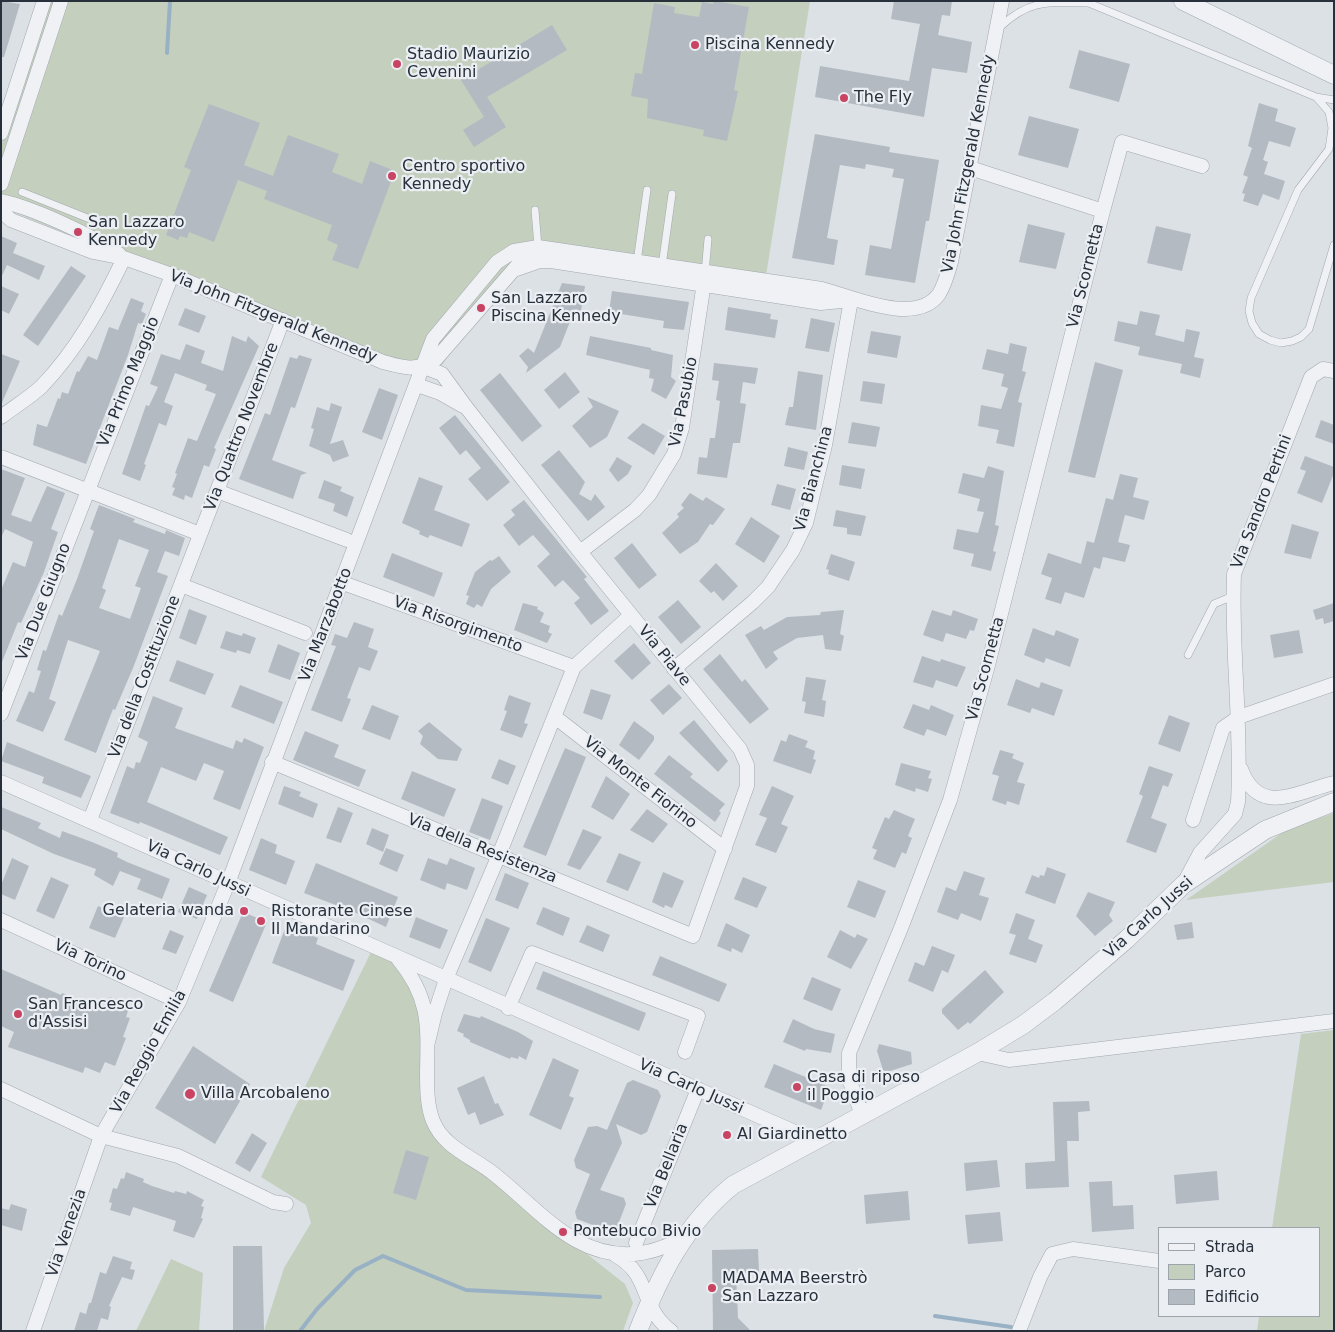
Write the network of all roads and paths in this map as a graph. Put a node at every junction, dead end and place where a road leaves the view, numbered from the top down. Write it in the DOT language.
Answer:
graph roads {
  1 [pos="44,1"];
  2 [pos="61,1"];
  3 [pos="1002,1"];
  4 [pos="1183,1"];
  5 [pos="1086,2"];
  6 [pos="996,31"];
  7 [pos="1334,76"];
  8 [pos="1316,97"];
  9 [pos="1334,100"];
  10 [pos="1,133"];
  11 [pos="1202,166"];
  12 [pos="970,168"];
  13 [pos="1,184"];
  14 [pos="647,190"];
  15 [pos="22,192"];
  16 [pos="672,194"];
  17 [pos="1,201"];
  18 [pos="536,210"];
  19 [pos="1103,210"];
  20 [pos="1,211"];
  21 [pos="105,225"];
  22 [pos="708,239"];
  23 [pos="1334,245"];
  24 [pos="538,247"];
  25 [pos="124,258"];
  26 [pos="636,262"];
  27 [pos="662,266"];
  28 [pos="512,271"];
  29 [pos="172,275"];
  30 [pos="704,279"];
  31 [pos="851,300"];
  32 [pos="283,320"];
  33 [pos="424,367"];
  34 [pos="1334,371"];
  35 [pos="416,385"];
  36 [pos="466,407"];
  37 [pos="1,417"];
  38 [pos="1,457"];
  39 [pos="87,490"];
  40 [pos="217,491"];
  41 [pos="200,534"];
  42 [pos="347,540"];
  43 [pos="580,552"];
  44 [pos="342,582"];
  45 [pos="181,585"];
  46 [pos="1233,596"];
  47 [pos="631,615"];
  48 [pos="306,633"];
  49 [pos="1188,655"];
  50 [pos="574,667"];
  51 [pos="674,669"];
  52 [pos="1334,684"];
  53 [pos="1,714"];
  54 [pos="556,717"];
  55 [pos="1239,717"];
  56 [pos="272,762"];
  57 [pos="1240,766"];
  58 [pos="1,782"];
  59 [pos="1334,783"];
  60 [pos="1334,802"];
  61 [pos="90,820"];
  62 [pos="1193,820"];
  63 [pos="725,849"];
  64 [pos="499,855"];
  65 [pos="228,883"];
  66 [pos="1184,884"];
  67 [pos="1,920"];
  68 [pos="692,936"];
  69 [pos="394,954"];
  70 [pos="446,979"];
  71 [pos="180,1002"];
  72 [pos="508,1008"];
  73 [pos="1334,1021"];
  74 [pos="428,1042"];
  75 [pos="685,1052"];
  76 [pos="976,1053"];
  77 [pos="1,1089"];
  78 [pos="698,1090"];
  79 [pos="862,1115"];
  80 [pos="101,1136"];
  81 [pos="813,1140"];
  82 [pos="286,1204"];
  83 [pos="684,1236"];
  84 [pos="636,1243"];
  85 [pos="615,1255"];
  86 [pos="1158,1261"];
  87 [pos="648,1304"];
  88 [pos="33,1331"];
  89 [pos="638,1331"];
  90 [pos="671,1331"];
  91 [pos="1019,1331"];
  1 -- 10 [label="street"];
  2 -- 13 [label="street"];
  3 -- 6 [label="street, Via John Fitzgerald Kennedy"];
  4 -- 7 [label="street"];
  5 -- 6 [label="lane"];
  5 -- 8 [label="lane"];
  6 -- 12 [label="street, Via John Fitzgerald Kennedy"];
  8 -- 9 [label="lane"];
  8 -- 23 [label="lane"];
  11 -- 19 [label="street, Via Scornetta"];
  12 -- 19 [label="street, Via Scornetta"];
  12 -- 31 [label="street, Via John Fitzgerald Kennedy"];
  14 -- 26 [label="lane"];
  15 -- 21 [label="lane"];
  16 -- 27 [label="lane"];
  17 -- 25 [label="street, Via John Fitzgerald Kennedy"];
  18 -- 24 [label="lane"];
  19 -- 79 [label="street, Via Scornetta"];
  20 -- 25 [label="street, Via John Fitzgerald Kennedy"];
  22 -- 30 [label="lane"];
  24 -- 26 [label="street, Via John Fitzgerald Kennedy"];
  24 -- 28 [label="street, Via John Fitzgerald Kennedy"];
  24 -- 33 [label="street, Via John Fitzgerald Kennedy"];
  25 -- 29 [label="street, Via John Fitzgerald Kennedy"];
  25 -- 37 [label="street"];
  26 -- 27 [label="street, Via John Fitzgerald Kennedy"];
  27 -- 30 [label="street, Via John Fitzgerald Kennedy"];
  28 -- 30 [label="street, Via John Fitzgerald Kennedy"];
  28 -- 33 [label="street, Via John Fitzgerald Kennedy"];
  29 -- 32 [label="street, Via John Fitzgerald Kennedy"];
  29 -- 39 [label="street, Via Primo Maggio"];
  30 -- 31 [label="street, Via John Fitzgerald Kennedy"];
  30 -- 43 [label="street, Via Pasubio"];
  31 -- 51 [label="street, Via Bianchina"];
  32 -- 33 [label="street, Via John Fitzgerald Kennedy"];
  32 -- 40 [label="street, Via Quattro Novembre"];
  33 -- 35 [label="street, Via Marzabotto"];
  33 -- 36 [label="street, Via Piave"];
  34 -- 46 [label="street, Via Sandro Pertini"];
  35 -- 36 [label="street, Via Piave"];
  35 -- 44 [label="street, Via Marzabotto"];
  36 -- 43 [label="street, Via Piave"];
  38 -- 39 [label="street"];
  39 -- 41 [label="street"];
  39 -- 53 [label="street, Via Due Giugno"];
  40 -- 41 [label="street, Via Quattro Novembre"];
  40 -- 42 [label="street"];
  41 -- 45 [label="street, Via della Costituzione"];
  43 -- 47 [label="street, Via Piave"];
  44 -- 50 [label="street, Via Risorgimento"];
  44 -- 56 [label="street, Via Marzabotto"];
  45 -- 48 [label="street"];
  45 -- 61 [label="street, Via della Costituzione"];
  46 -- 49 [label="lane"];
  46 -- 55 [label="street, Via Sandro Pertini"];
  47 -- 50 [label="street"];
  47 -- 51 [label="street, Via Piave"];
  50 -- 54 [label="street"];
  51 -- 63 [label="street, Via Piave"];
  52 -- 55 [label="street"];
  54 -- 63 [label="street, Via Monte Fiorino"];
  54 -- 64 [label="street"];
  55 -- 57 [label="street, Via Sandro Pertini"];
  55 -- 62 [label="street"];
  56 -- 64 [label="street, Via della Resistenza"];
  56 -- 65 [label="street, Via Marzabotto"];
  57 -- 59 [label="street, Via Sandro Pertini"];
  57 -- 66 [label="street, Via Sandro Pertini"];
  58 -- 61 [label="street, Via Carlo Jussi"];
  60 -- 66 [label="street, Via Carlo Jussi"];
  61 -- 65 [label="street, Via Carlo Jussi"];
  63 -- 68 [label="street, Via Piave"];
  64 -- 68 [label="street, Via della Resistenza"];
  64 -- 70 [label="street"];
  65 -- 69 [label="street, Via Carlo Jussi"];
  65 -- 71 [label="street, Via Reggio Emilia"];
  66 -- 76 [label="street, Via Carlo Jussi"];
  67 -- 71 [label="street, Via Torino"];
  69 -- 70 [label="street, Via Carlo Jussi"];
  69 -- 74 [label="street, Via Carlo Jussi"];
  70 -- 72 [label="street, Via Carlo Jussi"];
  70 -- 74 [label="street, Via Carlo Jussi"];
  71 -- 80 [label="street, Via Reggio Emilia"];
  72 -- 75 [label="street, Via Carlo Jussi"];
  72 -- 78 [label="street, Via Carlo Jussi"];
  73 -- 76 [label="street"];
  74 -- 85 [label="street, Via Carlo Jussi"];
  76 -- 79 [label="street, Via Carlo Jussi"];
  77 -- 80 [label="street"];
  78 -- 81 [label="street, Via Carlo Jussi"];
  78 -- 84 [label="street, Via Bellaria"];
  79 -- 81 [label="street, Via Carlo Jussi"];
  80 -- 82 [label="street"];
  80 -- 88 [label="street, Via Venezia"];
  81 -- 83 [label="street"];
  83 -- 85 [label="street, Via Carlo Jussi"];
  83 -- 87 [label="street"];
  85 -- 87 [label="street, Via Carlo Jussi"];
  86 -- 91 [label="street"];
  87 -- 89 [label="street"];
  87 -- 90 [label="street"];
}
